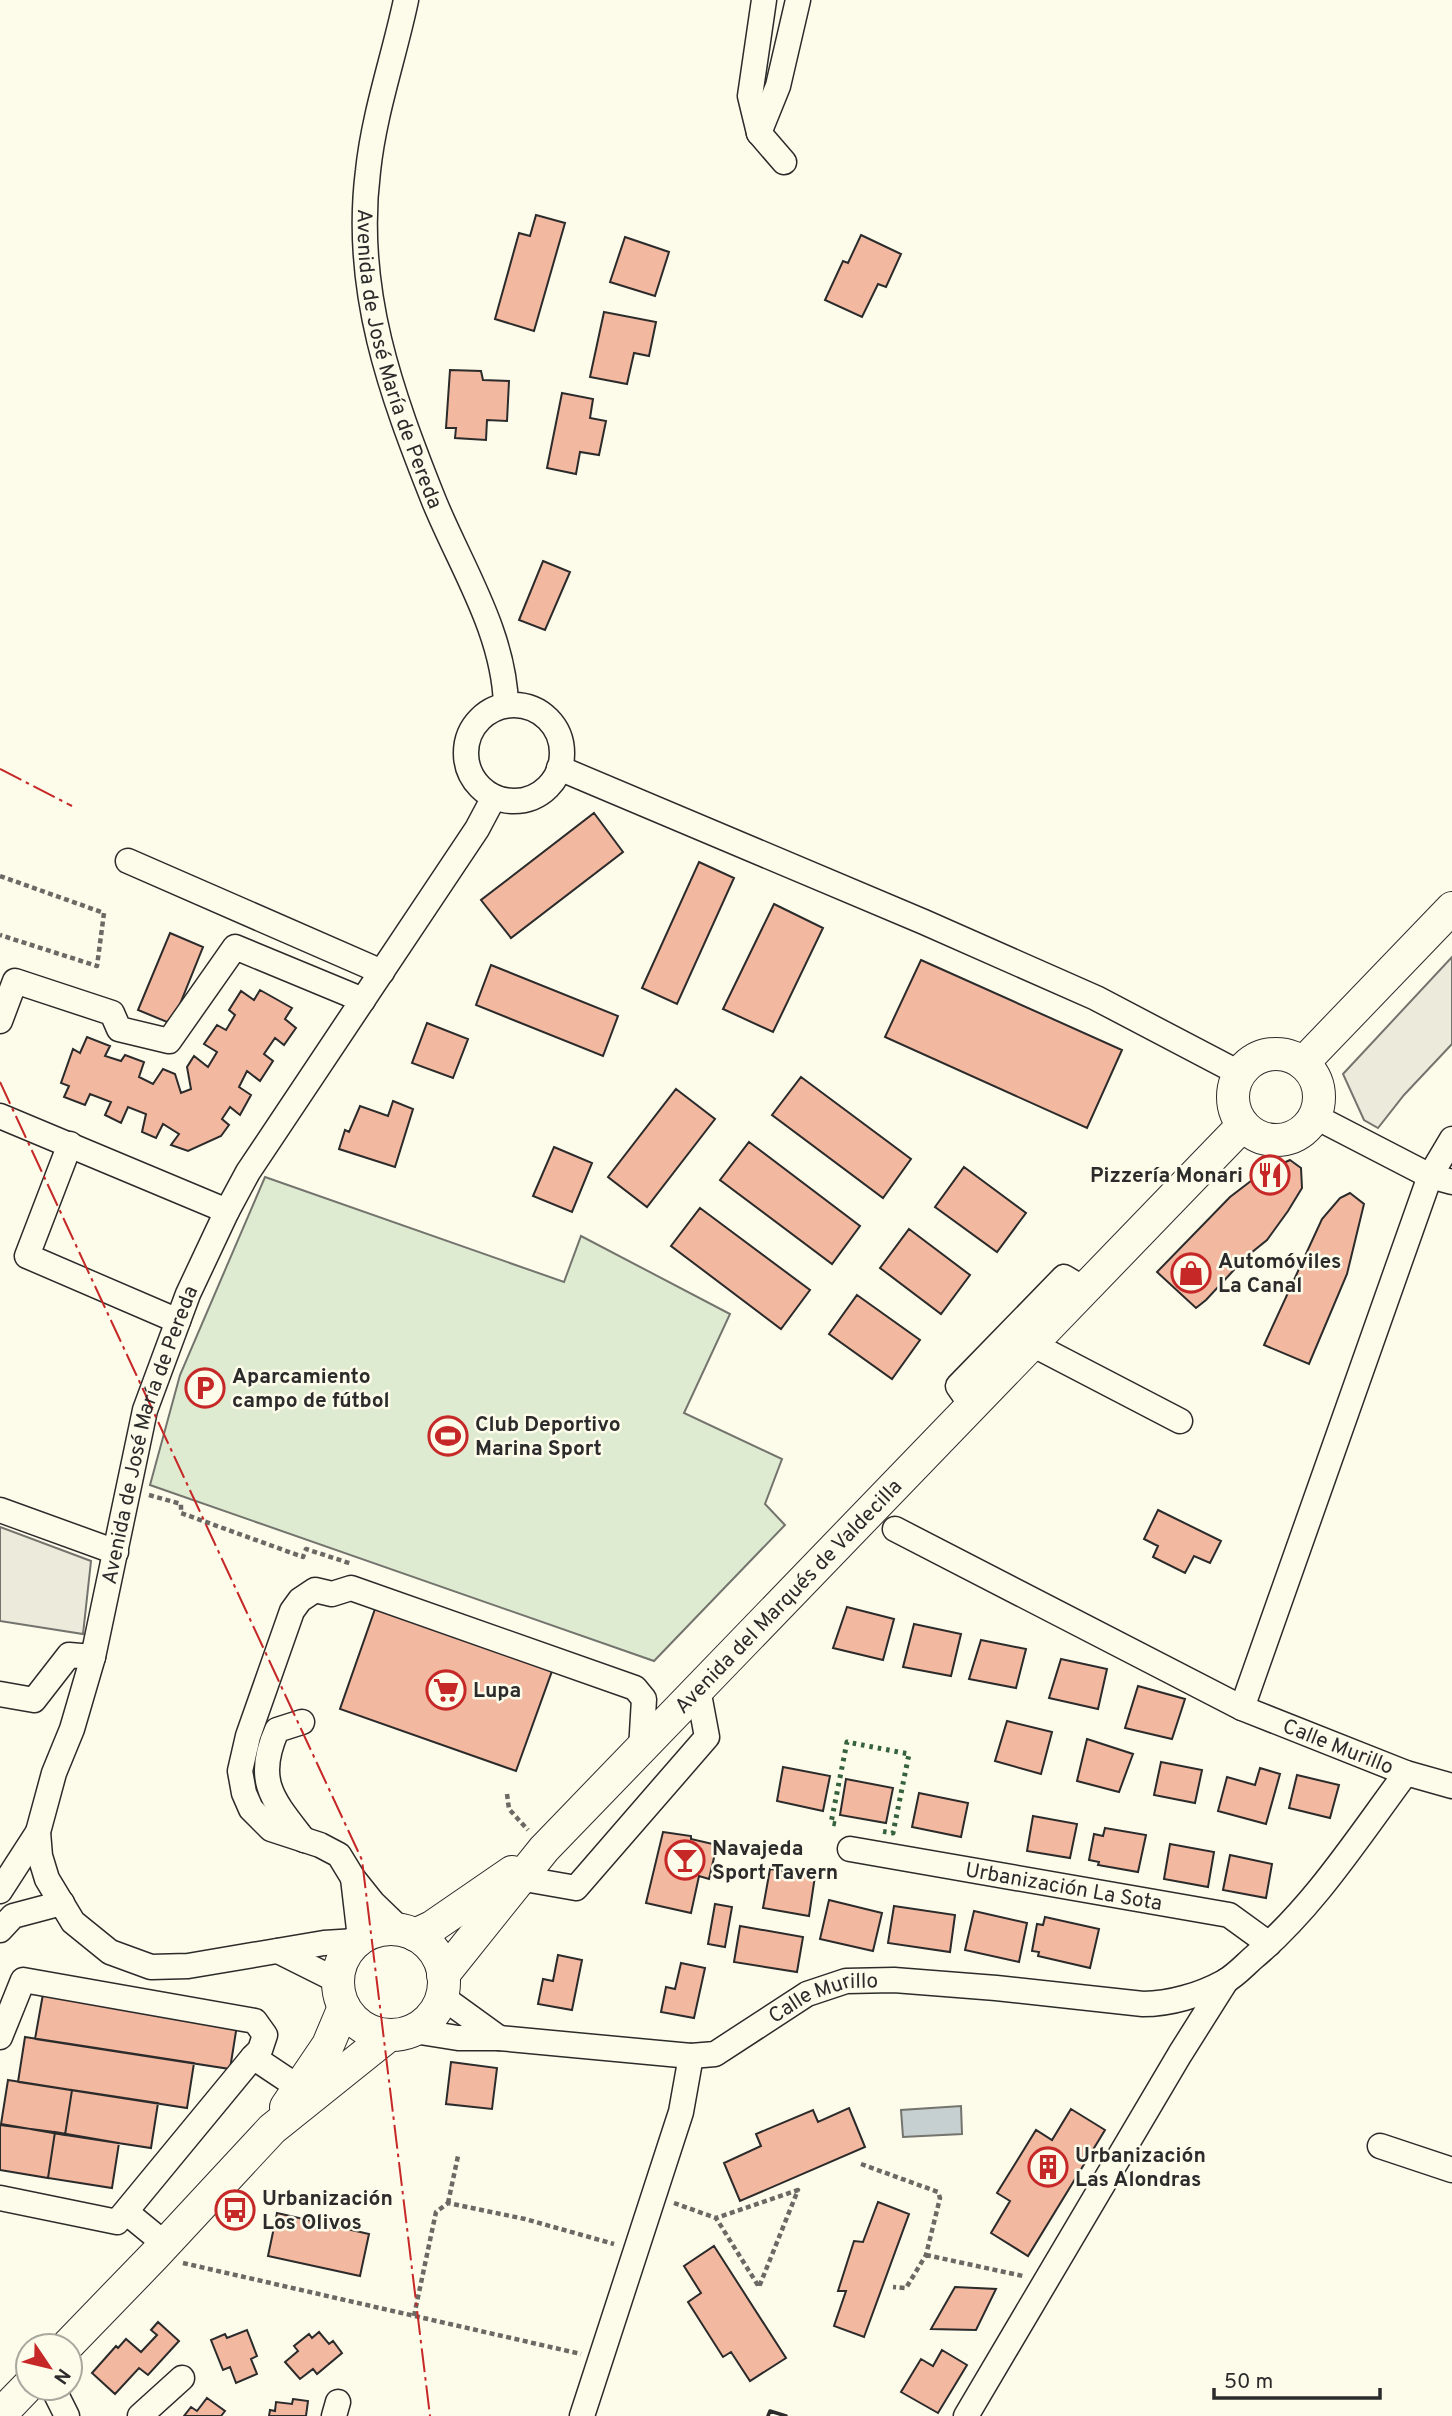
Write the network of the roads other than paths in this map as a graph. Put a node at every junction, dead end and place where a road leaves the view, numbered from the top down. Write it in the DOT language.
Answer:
graph roads {
  1 [pos="406,0"];
  2 [pos="764,0"];
  3 [pos="798,0"];
  4 [pos="759,133"];
  5 [pos="784,162"];
  6 [pos="506,705"];
  7 [pos="559,768"];
  8 [pos="494,797"];
  9 [pos="128,861"];
  10 [pos="1452,908"];
  11 [pos="382,972"];
  12 [pos="363,1000"];
  13 [pos="0,1021"];
  14 [pos="1303,1063"];
  15 [pos="1239,1073"];
  16 [pos="0,1116"];
  17 [pos="1314,1116"];
  18 [pos="1243,1125"];
  19 [pos="1452,1139"];
  20 [pos="70,1144"];
  21 [pos="1441,1179"];
  22 [pos="227,1211"];
  23 [pos="1084,1289"];
  24 [pos="178,1321"];
  25 [pos="1032,1344"];
  26 [pos="972,1406"];
  27 [pos="1180,1421"];
  28 [pos="0,1510"];
  29 [pos="895,1530"];
  30 [pos="116,1552"];
  31 [pos="93,1657"];
  32 [pos="698,1689"];
  33 [pos="0,1694"];
  34 [pos="1242,1708"];
  35 [pos="302,1722"];
  36 [pos="640,1750"];
  37 [pos="1406,1773"];
  38 [pos="1452,1786"];
  39 [pos="38,1832"];
  40 [pos="304,1840"];
  41 [pos="536,1840"];
  42 [pos="850,1849"];
  43 [pos="15,1868"];
  44 [pos="44,1868"];
  45 [pos="353,1878"];
  46 [pos="519,1878"];
  47 [pos="0,1891"];
  48 [pos="62,1903"];
  49 [pos="0,1930"];
  50 [pos="408,1932"];
  51 [pos="358,1940"];
  52 [pos="1269,1944"];
  53 [pos="278,1951"];
  54 [pos="1226,1981"];
  55 [pos="442,1986"];
  56 [pos="340,1994"];
  57 [pos="1159,2004"];
  58 [pos="3,2021"];
  59 [pos="401,2034"];
  60 [pos="499,2038"];
  61 [pos="1180,2054"];
  62 [pos="691,2056"];
  63 [pos="253,2057"];
  64 [pos="298,2087"];
  65 [pos="272,2129"];
  66 [pos="1380,2146"];
  67 [pos="1452,2170"];
  68 [pos="0,2198"];
  69 [pos="125,2212"];
  70 [pos="165,2245"];
  71 [pos="80,2332"];
  72 [pos="182,2378"];
  73 [pos="14,2400"];
  74 [pos="0,2415"];
  75 [pos="140,2416"];
  76 [pos="582,2416"];
  77 [pos="966,2416"];
  1 -- 6 [label="street, Avenida de José María de Pereda"];
  2 -- 4 [label="street"];
  3 -- 4 [label="street"];
  4 -- 5 [label="street"];
  6 -- 7 [label="street"];
  6 -- 8 [label="street"];
  7 -- 8 [label="street"];
  7 -- 15 [label="street"];
  8 -- 11 [label="street, Avenida de José María de Pereda"];
  9 -- 11 [label="street"];
  10 -- 14 [label="main road"];
  11 -- 12 [label="street, Avenida de José María de Pereda"];
  12 -- 13 [label="street"];
  12 -- 22 [label="street, Avenida de José María de Pereda"];
  14 -- 15 [label="main road"];
  14 -- 17 [label="main road"];
  15 -- 18 [label="main road"];
  16 -- 20 [label="street"];
  17 -- 18 [label="main road"];
  17 -- 21 [label="street"];
  18 -- 23 [label="main road, Avenida del Marqués de Valdecilla"];
  19 -- 21 [label="street"];
  20 -- 22 [label="street"];
  20 -- 24 [label="street"];
  21 -- 34 [label="street"];
  22 -- 24 [label="street, Avenida de José María de Pereda"];
  23 -- 25 [label="main road, Avenida del Marqués de Valdecilla"];
  23 -- 26 [label="street"];
  24 -- 30 [label="street, Avenida de José María de Pereda"];
  25 -- 26 [label="main road, Avenida del Marqués de Valdecilla"];
  25 -- 27 [label="street"];
  26 -- 32 [label="main road, Avenida del Marqués de Valdecilla"];
  28 -- 30 [label="street"];
  29 -- 34 [label="street, Calle Murillo"];
  30 -- 31 [label="street, Avenida de José María de Pereda"];
  31 -- 33 [label="street"];
  31 -- 39 [label="street, Avenida de José María de Pereda"];
  32 -- 36 [label="main road, Avenida del Marqués de Valdecilla"];
  32 -- 46 [label="street"];
  34 -- 37 [label="street, Calle Murillo"];
  35 -- 40 [label="street"];
  36 -- 40 [label="street"];
  36 -- 41 [label="main road, Avenida del Marqués de Valdecilla"];
  37 -- 38 [label="street, Calle Murillo"];
  37 -- 52 [label="street, Calle Murillo"];
  39 -- 43 [label="street"];
  39 -- 44 [label="street, Avenida de José María de Pereda"];
  40 -- 45 [label="street"];
  41 -- 46 [label="main road, Avenida del Marqués de Valdecilla"];
  41 -- 50 [label="main road, Avenida del Marqués de Valdecilla"];
  42 -- 52 [label="street, Urbanización La Sota"];
  43 -- 44 [label="street"];
  43 -- 47 [label="street"];
  44 -- 48 [label="street, Avenida de José María de Pereda"];
  45 -- 50 [label="street"];
  45 -- 51 [label="street"];
  46 -- 55 [label="main road, Avenida del Marqués de Valdecilla"];
  48 -- 49 [label="street"];
  48 -- 53 [label="street, Avenida de José María de Pereda"];
  50 -- 51 [label="main road"];
  50 -- 55 [label="main road"];
  51 -- 53 [label="street, Avenida de José María de Pereda"];
  51 -- 56 [label="main road"];
  52 -- 54 [label="street, Calle Murillo"];
  53 -- 56 [label="street"];
  54 -- 57 [label="street, Calle Murillo"];
  54 -- 61 [label="street, Calle Murillo"];
  55 -- 59 [label="main road"];
  55 -- 60 [label="street"];
  56 -- 59 [label="main road"];
  56 -- 64 [label="main road"];
  57 -- 61 [label="street"];
  57 -- 62 [label="street, Calle Murillo"];
  58 -- 63 [label="street"];
  59 -- 60 [label="street, Calle Murillo"];
  59 -- 65 [label="main road"];
  60 -- 62 [label="street, Calle Murillo"];
  61 -- 77 [label="street, Calle Murillo"];
  62 -- 76 [label="street"];
  63 -- 64 [label="street"];
  63 -- 69 [label="street"];
  64 -- 65 [label="main road"];
  65 -- 70 [label="main road"];
  66 -- 67 [label="street"];
  68 -- 69 [label="street"];
  69 -- 70 [label="street"];
  70 -- 71 [label="main road"];
  72 -- 75 [label="street"];
  73 -- 74 [label="main road"];
}
